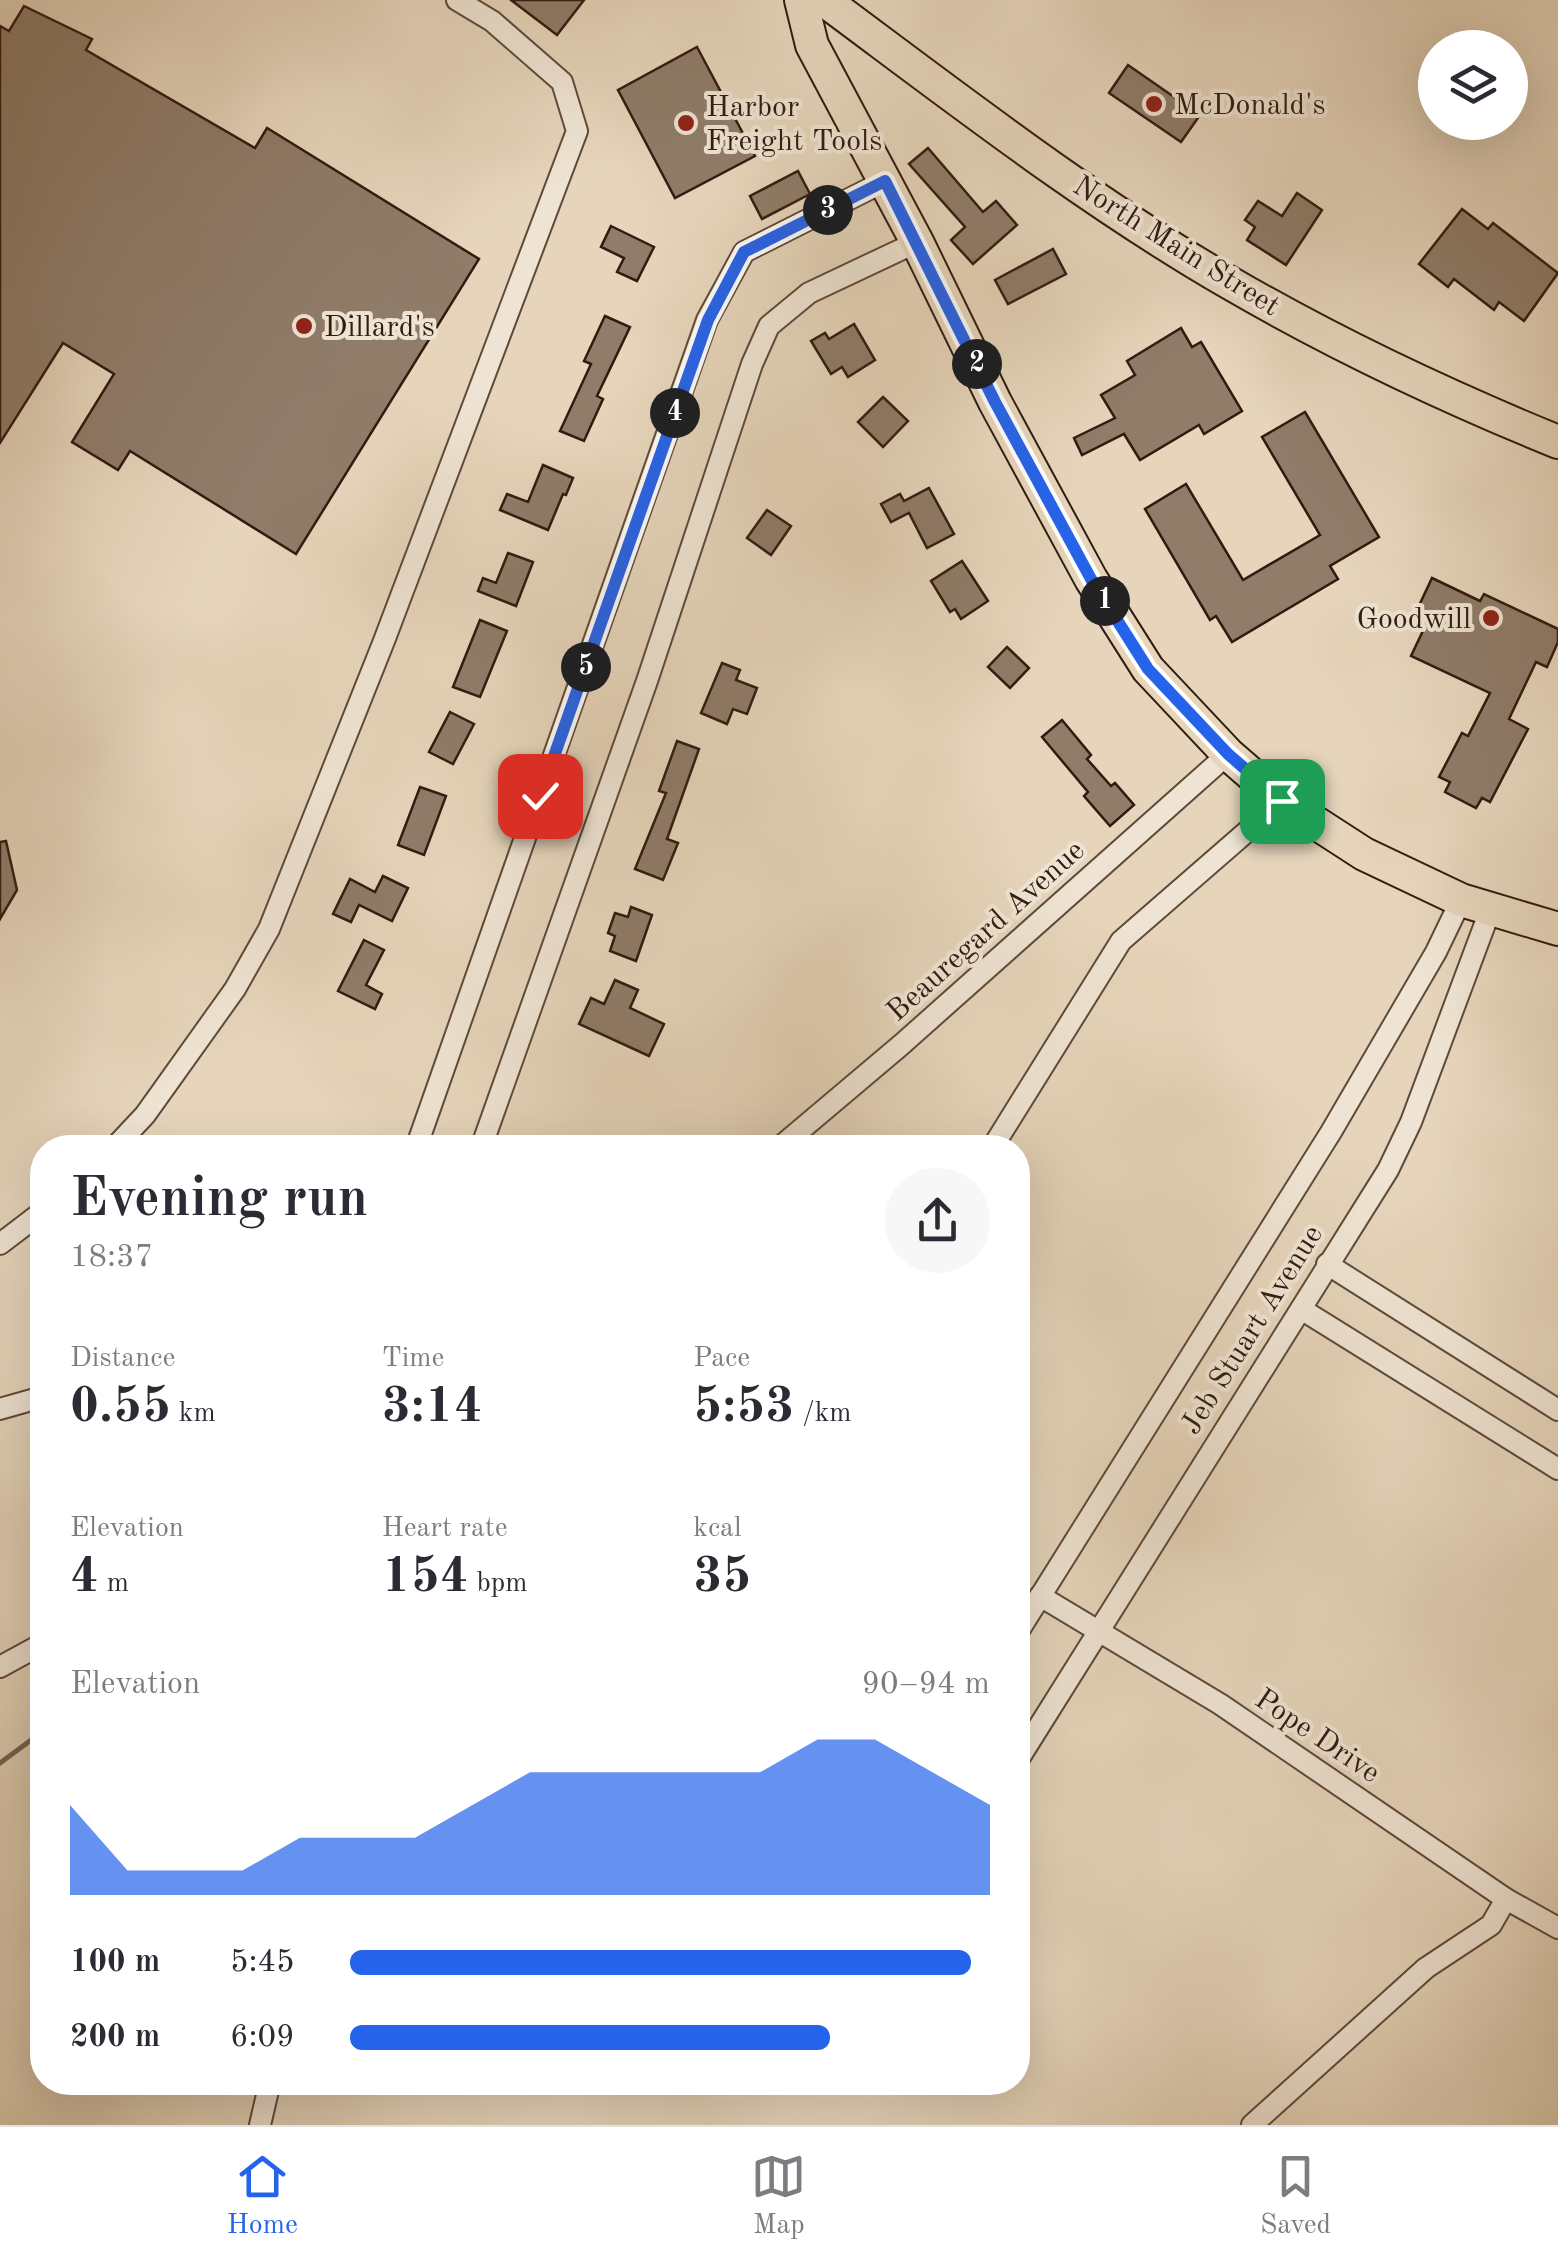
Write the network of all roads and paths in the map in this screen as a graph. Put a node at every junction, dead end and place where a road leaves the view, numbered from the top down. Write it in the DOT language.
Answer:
graph roads {
  1 [pos="457,0"];
  2 [pos="801,0"];
  3 [pos="824,0"];
  4 [pos="885,181"];
  5 [pos="918,242"];
  6 [pos="1558,442"];
  7 [pos="1228,754"];
  8 [pos="1282,801"];
  9 [pos="1476,904"];
  10 [pos="1558,929"];
  11 [pos="126,1135"];
  12 [pos="421,1135"];
  13 [pos="486,1135"];
  14 [pos="794,1135"];
  15 [pos="1000,1135"];
  16 [pos="30,1221"];
  17 [pos="0,1244"];
  18 [pos="1327,1264"];
  19 [pos="1302,1310"];
  20 [pos="30,1401"];
  21 [pos="0,1409"];
  22 [pos="1558,1410"];
  23 [pos="1558,1469"];
  24 [pos="1040,1596"];
  25 [pos="1030,1612"];
  26 [pos="1097,1631"];
  27 [pos="30,1651"];
  28 [pos="0,1667"];
  29 [pos="1030,1740"];
  30 [pos="1506,1900"];
  31 [pos="1558,1928"];
  32 [pos="267,2095"];
  33 [pos="260,2125"];
  34 [pos="1252,2125"];
  1 -- 11 [label="street"];
  2 -- 4 [label="main road"];
  3 -- 6 [label="main road, North Main Street"];
  4 -- 5 [label="main road"];
  4 -- 12 [label="street"];
  5 -- 7 [label="main road"];
  5 -- 13 [label="street"];
  7 -- 8 [label="main road"];
  7 -- 14 [label="street, Beauregard Avenue"];
  8 -- 9 [label="main road"];
  8 -- 15 [label="street"];
  9 -- 10 [label="main road"];
  9 -- 18 [label="street, Jeb Stuart Avenue"];
  9 -- 24 [label="street, Jeb Stuart Avenue"];
  16 -- 17 [label="street"];
  18 -- 19 [label="street, Jeb Stuart Avenue"];
  18 -- 22 [label="street"];
  19 -- 23 [label="street"];
  19 -- 26 [label="street, Jeb Stuart Avenue"];
  20 -- 21 [label="street"];
  24 -- 25 [label="street, Jeb Stuart Avenue"];
  24 -- 26 [label="street, Pope Drive"];
  26 -- 29 [label="street, Jeb Stuart Avenue"];
  26 -- 30 [label="street, Pope Drive"];
  27 -- 28 [label="street"];
  30 -- 31 [label="street, Pope Drive"];
  30 -- 34 [label="street"];
  32 -- 33 [label="street"];
}
